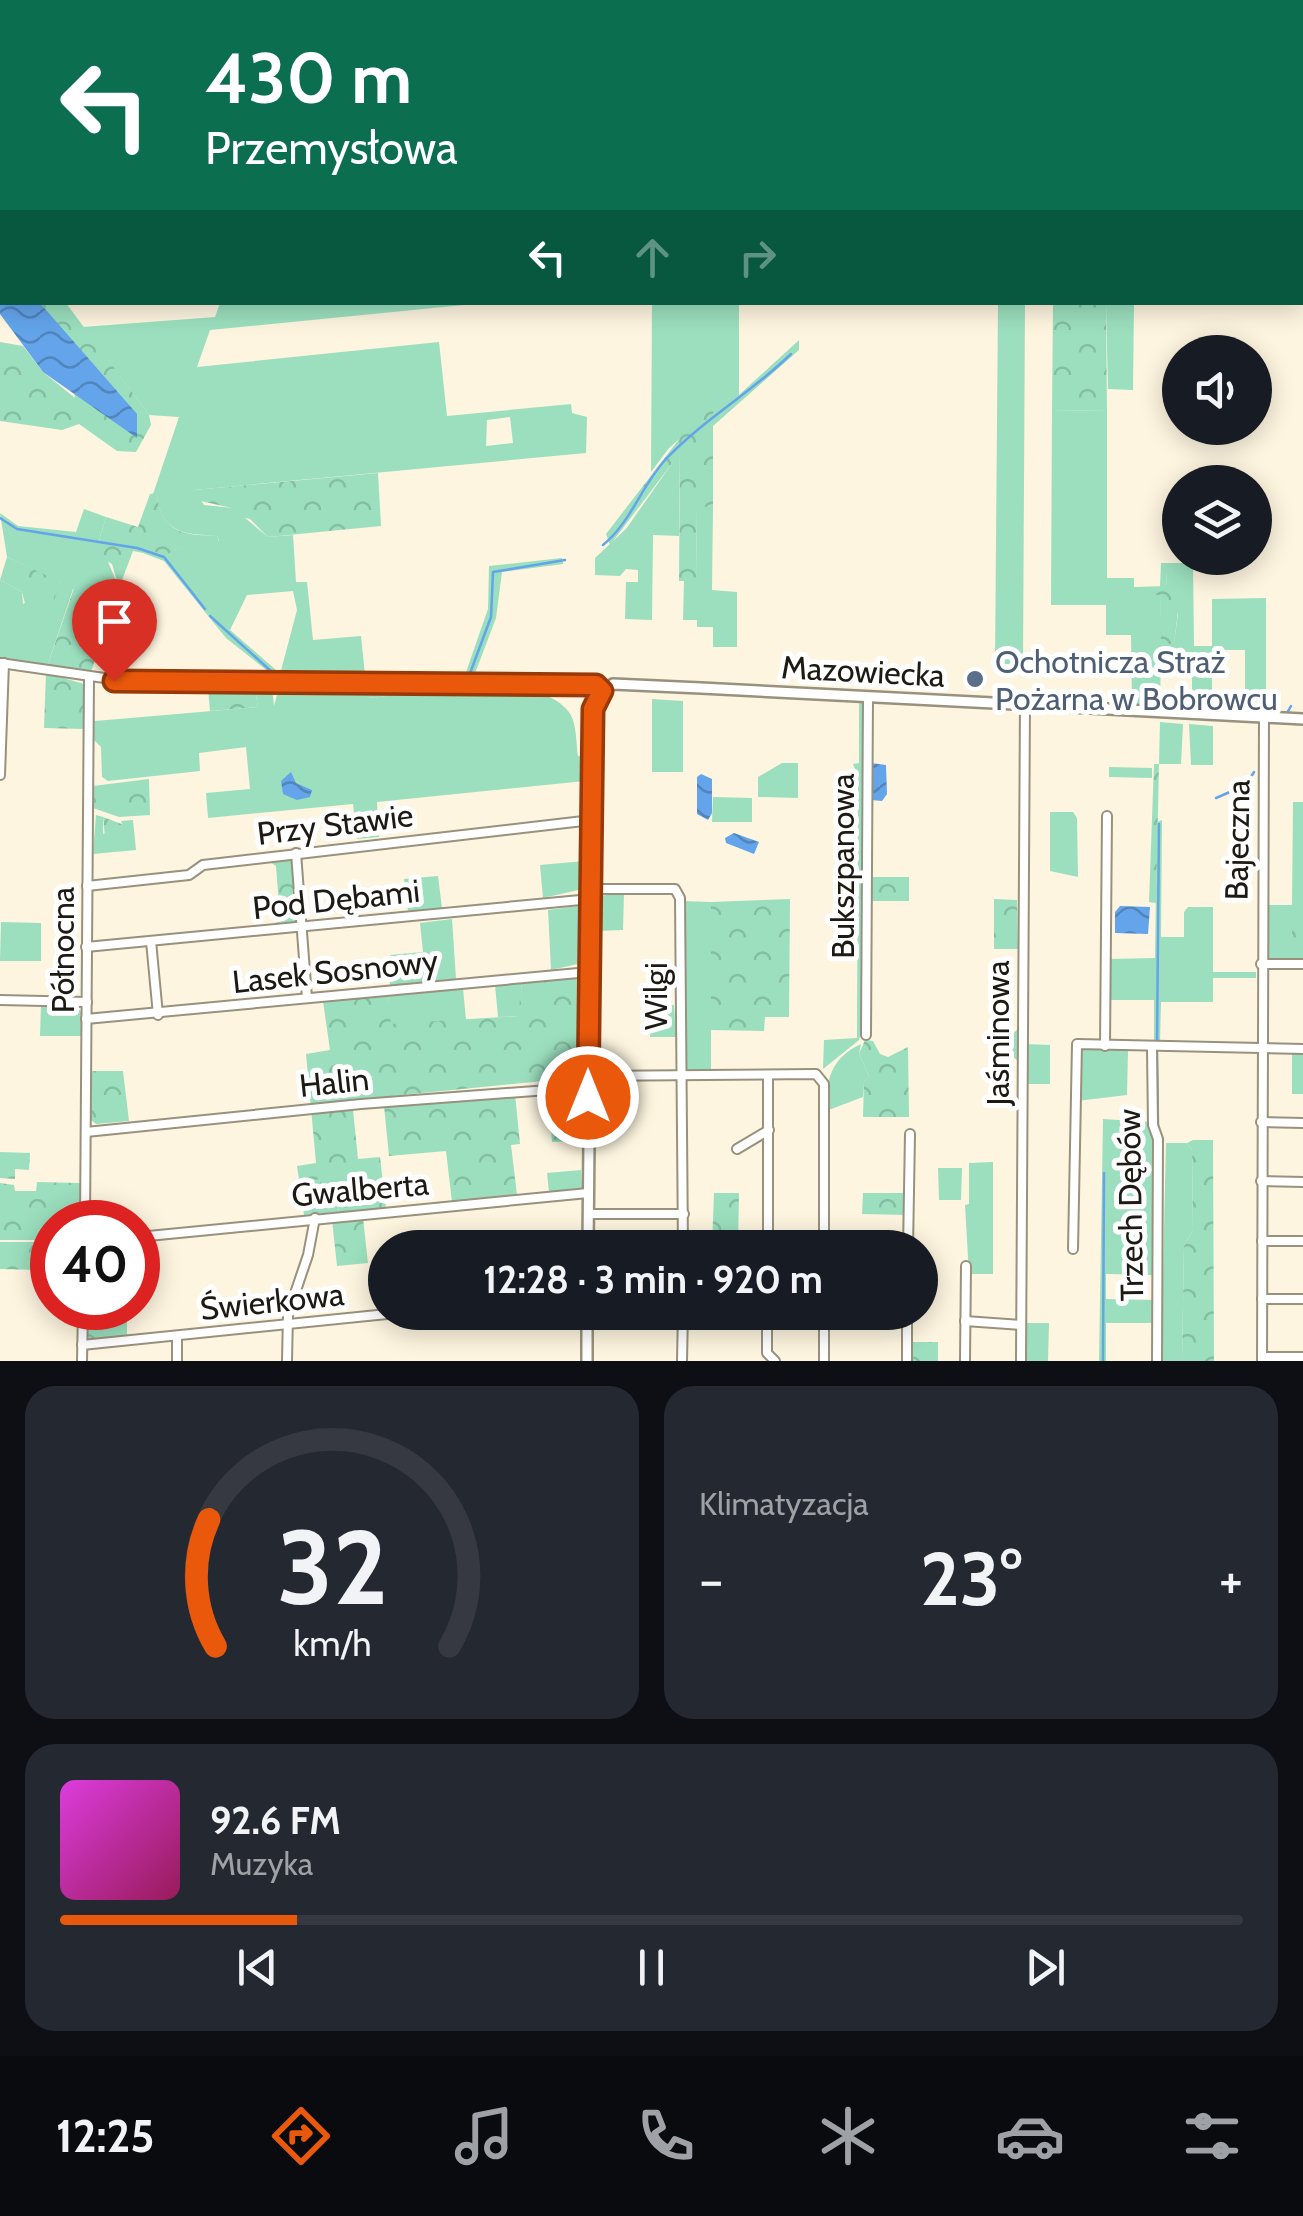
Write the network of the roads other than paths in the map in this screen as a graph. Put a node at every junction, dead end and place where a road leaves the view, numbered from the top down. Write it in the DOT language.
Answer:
graph roads {
  1 [pos="2,663"];
  2 [pos="90,678"];
  3 [pos="602,691"];
  4 [pos="868,696"];
  5 [pos="1025,704"];
  6 [pos="1264,716"];
  7 [pos="1303,718"];
  8 [pos="0,775"];
  9 [pos="1107,816"];
  10 [pos="592,820"];
  11 [pos="296,854"];
  12 [pos="87,886"];
  13 [pos="591,894"];
  14 [pos="303,928"];
  15 [pos="151,941"];
  16 [pos="86,947"];
  17 [pos="1261,964"];
  18 [pos="1303,964"];
  19 [pos="590,972"];
  20 [pos="307,998"];
  21 [pos="0,1000"];
  22 [pos="87,1002"];
  23 [pos="158,1015"];
  24 [pos="86,1019"];
  25 [pos="866,1035"];
  26 [pos="1106,1046"];
  27 [pos="1152,1048"];
  28 [pos="1262,1049"];
  29 [pos="1303,1049"];
  30 [pos="768,1074"];
  31 [pos="588,1076"];
  32 [pos="680,1076"];
  33 [pos="588,1087"];
  34 [pos="1261,1122"];
  35 [pos="1303,1123"];
  36 [pos="769,1130"];
  37 [pos="86,1132"];
  38 [pos="910,1134"];
  39 [pos="737,1149"];
  40 [pos="1262,1181"];
  41 [pos="1303,1182"];
  42 [pos="588,1194"];
  43 [pos="85,1200"];
  44 [pos="588,1214"];
  45 [pos="684,1214"];
  46 [pos="315,1218"];
  47 [pos="588,1230"];
  48 [pos="684,1230"];
  49 [pos="768,1230"];
  50 [pos="824,1230"];
  51 [pos="908,1230"];
  52 [pos="160,1235"];
  53 [pos="1303,1240"];
  54 [pos="1262,1241"];
  55 [pos="1073,1248"];
  56 [pos="966,1266"];
  57 [pos="1262,1299"];
  58 [pos="1303,1299"];
  59 [pos="368,1316"];
  60 [pos="965,1320"];
  61 [pos="287,1325"];
  62 [pos="1021,1325"];
  63 [pos="82,1330"];
  64 [pos="588,1330"];
  65 [pos="683,1330"];
  66 [pos="767,1330"];
  67 [pos="824,1330"];
  68 [pos="907,1330"];
  69 [pos="178,1336"];
  70 [pos="82,1345"];
  71 [pos="1303,1357"];
  72 [pos="1262,1359"];
  73 [pos="82,1361"];
  74 [pos="178,1361"];
  75 [pos="288,1361"];
  76 [pos="587,1361"];
  77 [pos="682,1361"];
  78 [pos="774,1361"];
  79 [pos="824,1361"];
  80 [pos="906,1361"];
  81 [pos="965,1361"];
  82 [pos="1021,1361"];
  83 [pos="1157,1361"];
  1 -- 2 [label="street"];
  1 -- 8 [label="street"];
  2 -- 3 [label="street"];
  2 -- 12 [label="street, Północna"];
  3 -- 4 [label="street, Mazowiecka"];
  3 -- 10 [label="street"];
  4 -- 5 [label="street, Mazowiecka"];
  4 -- 25 [label="street, Bukszpanowa"];
  5 -- 6 [label="street, Mazowiecka"];
  5 -- 62 [label="street, Jaśminowa"];
  6 -- 7 [label="street, Mazowiecka"];
  6 -- 17 [label="street, Bajeczna"];
  9 -- 26 [label="street"];
  10 -- 11 [label="street, Przy Stawie"];
  10 -- 13 [label="street"];
  11 -- 12 [label="street, Przy Stawie"];
  11 -- 14 [label="street"];
  12 -- 16 [label="street, Północna"];
  13 -- 14 [label="street, Pod Dębami"];
  13 -- 19 [label="street"];
  13 -- 32 [label="street, Wilgi"];
  14 -- 15 [label="street, Pod Dębami"];
  14 -- 20 [label="street"];
  15 -- 16 [label="street, Pod Dębami"];
  15 -- 23 [label="street"];
  16 -- 22 [label="street, Północna"];
  17 -- 18 [label="street"];
  17 -- 28 [label="street, Bajeczna"];
  19 -- 20 [label="street, Lasek Sosnowy"];
  19 -- 31 [label="street"];
  20 -- 23 [label="street, Lasek Sosnowy"];
  21 -- 22 [label="street"];
  22 -- 24 [label="street, Północna"];
  23 -- 24 [label="street, Lasek Sosnowy"];
  24 -- 37 [label="street, Północna"];
  26 -- 27 [label="street"];
  26 -- 55 [label="street"];
  27 -- 28 [label="street"];
  27 -- 83 [label="street, Trzech Dębów"];
  28 -- 29 [label="street"];
  28 -- 34 [label="street, Bajeczna"];
  30 -- 32 [label="street"];
  30 -- 36 [label="street"];
  30 -- 50 [label="street"];
  31 -- 32 [label="street"];
  31 -- 33 [label="street"];
  32 -- 45 [label="street, Wilgi"];
  33 -- 37 [label="street, Halin"];
  33 -- 42 [label="street"];
  34 -- 35 [label="street"];
  34 -- 40 [label="street, Bajeczna"];
  36 -- 39 [label="street"];
  36 -- 49 [label="street"];
  37 -- 43 [label="street, Północna"];
  38 -- 51 [label="street"];
  40 -- 41 [label="street"];
  40 -- 54 [label="street, Bajeczna"];
  42 -- 44 [label="street"];
  42 -- 46 [label="street, Gwalberta"];
  44 -- 45 [label="street"];
  44 -- 47 [label="street"];
  45 -- 48 [label="street, Wilgi"];
  46 -- 52 [label="street, Gwalberta"];
  46 -- 61 [label="street"];
  53 -- 54 [label="street"];
  54 -- 57 [label="street, Bajeczna"];
  56 -- 60 [label="street"];
  57 -- 58 [label="street"];
  57 -- 72 [label="street, Bajeczna"];
  59 -- 61 [label="street, Świerkowa"];
  60 -- 62 [label="street"];
  60 -- 81 [label="street"];
  61 -- 69 [label="street, Świerkowa"];
  61 -- 75 [label="street"];
  62 -- 82 [label="street, Jaśminowa"];
  63 -- 70 [label="street"];
  64 -- 76 [label="street"];
  65 -- 77 [label="street"];
  66 -- 78 [label="street"];
  67 -- 79 [label="street"];
  68 -- 80 [label="street"];
  69 -- 70 [label="street, Świerkowa"];
  69 -- 74 [label="street"];
  70 -- 73 [label="street"];
  71 -- 72 [label="street, Bajeczna"];
}
